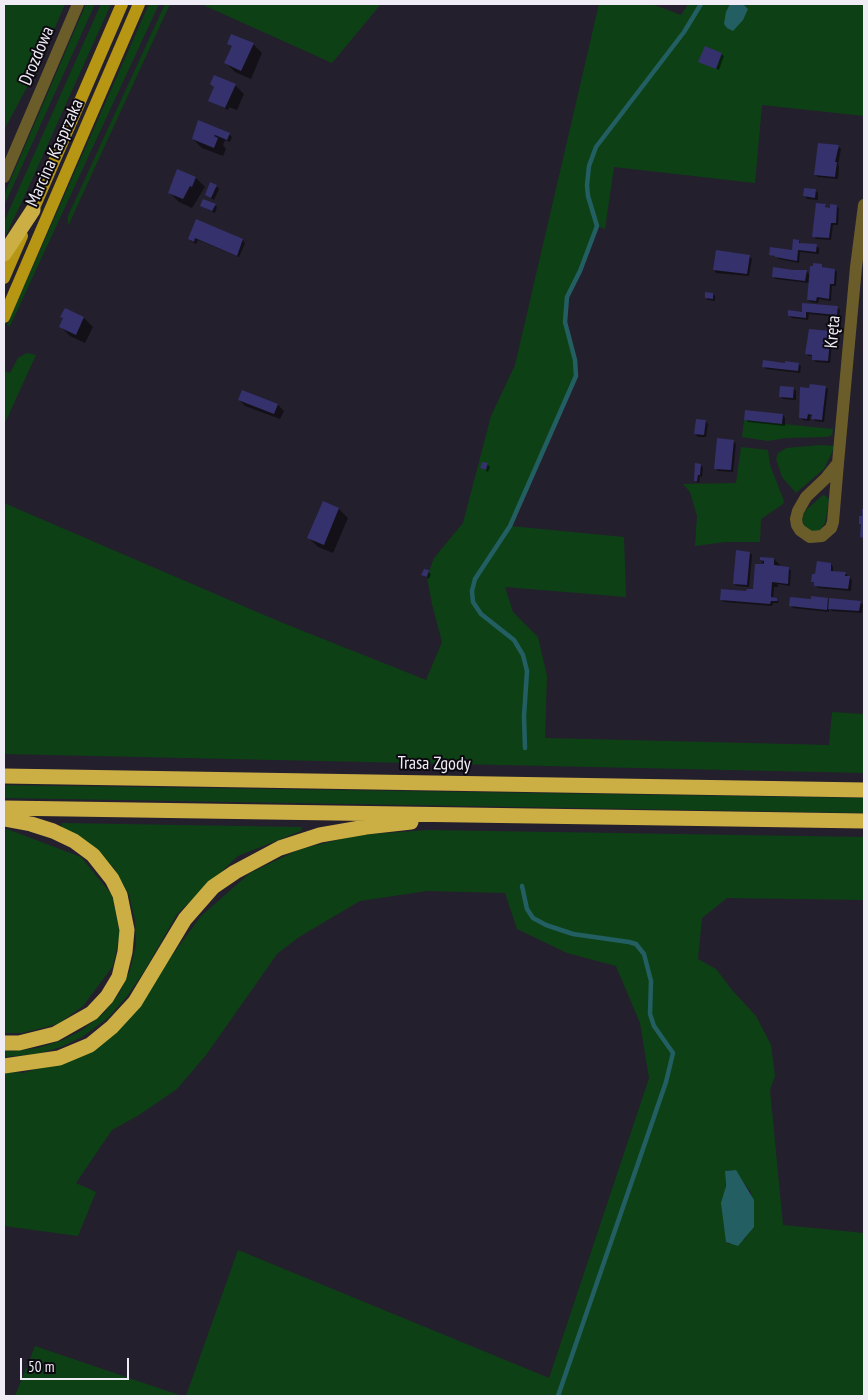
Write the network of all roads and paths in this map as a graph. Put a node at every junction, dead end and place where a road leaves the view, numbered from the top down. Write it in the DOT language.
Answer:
graph roads {
  1 [pos="78,4"];
  2 [pos="122,4"];
  3 [pos="139,4"];
  4 [pos="4,177"];
  5 [pos="864,205"];
  6 [pos="33,210"];
  7 [pos="4,254"];
  8 [pos="4,278"];
  9 [pos="4,317"];
  10 [pos="838,462"];
  11 [pos="4,776"];
  12 [pos="864,790"];
  13 [pos="4,808"];
  14 [pos="481,815"];
  15 [pos="4,819"];
  16 [pos="864,821"];
  17 [pos="4,1043"];
  18 [pos="4,1066"];
  1 -- 4 [label="street, Drozdowa"];
  2 -- 6 [label="main road, Marcina Kasprzaka"];
  3 -- 9 [label="main road, Marcina Kasprzaka"];
  5 -- 10 [label="street, Kręta"];
  6 -- 7 [label="highway"];
  6 -- 8 [label="main road, Marcina Kasprzaka"];
  10 -- 10 [label="street, Kręta"];
  11 -- 12 [label="highway, Trasa Zgody"];
  13 -- 14 [label="highway"];
  14 -- 16 [label="highway"];
  14 -- 18 [label="highway"];
  15 -- 17 [label="highway"];
}
